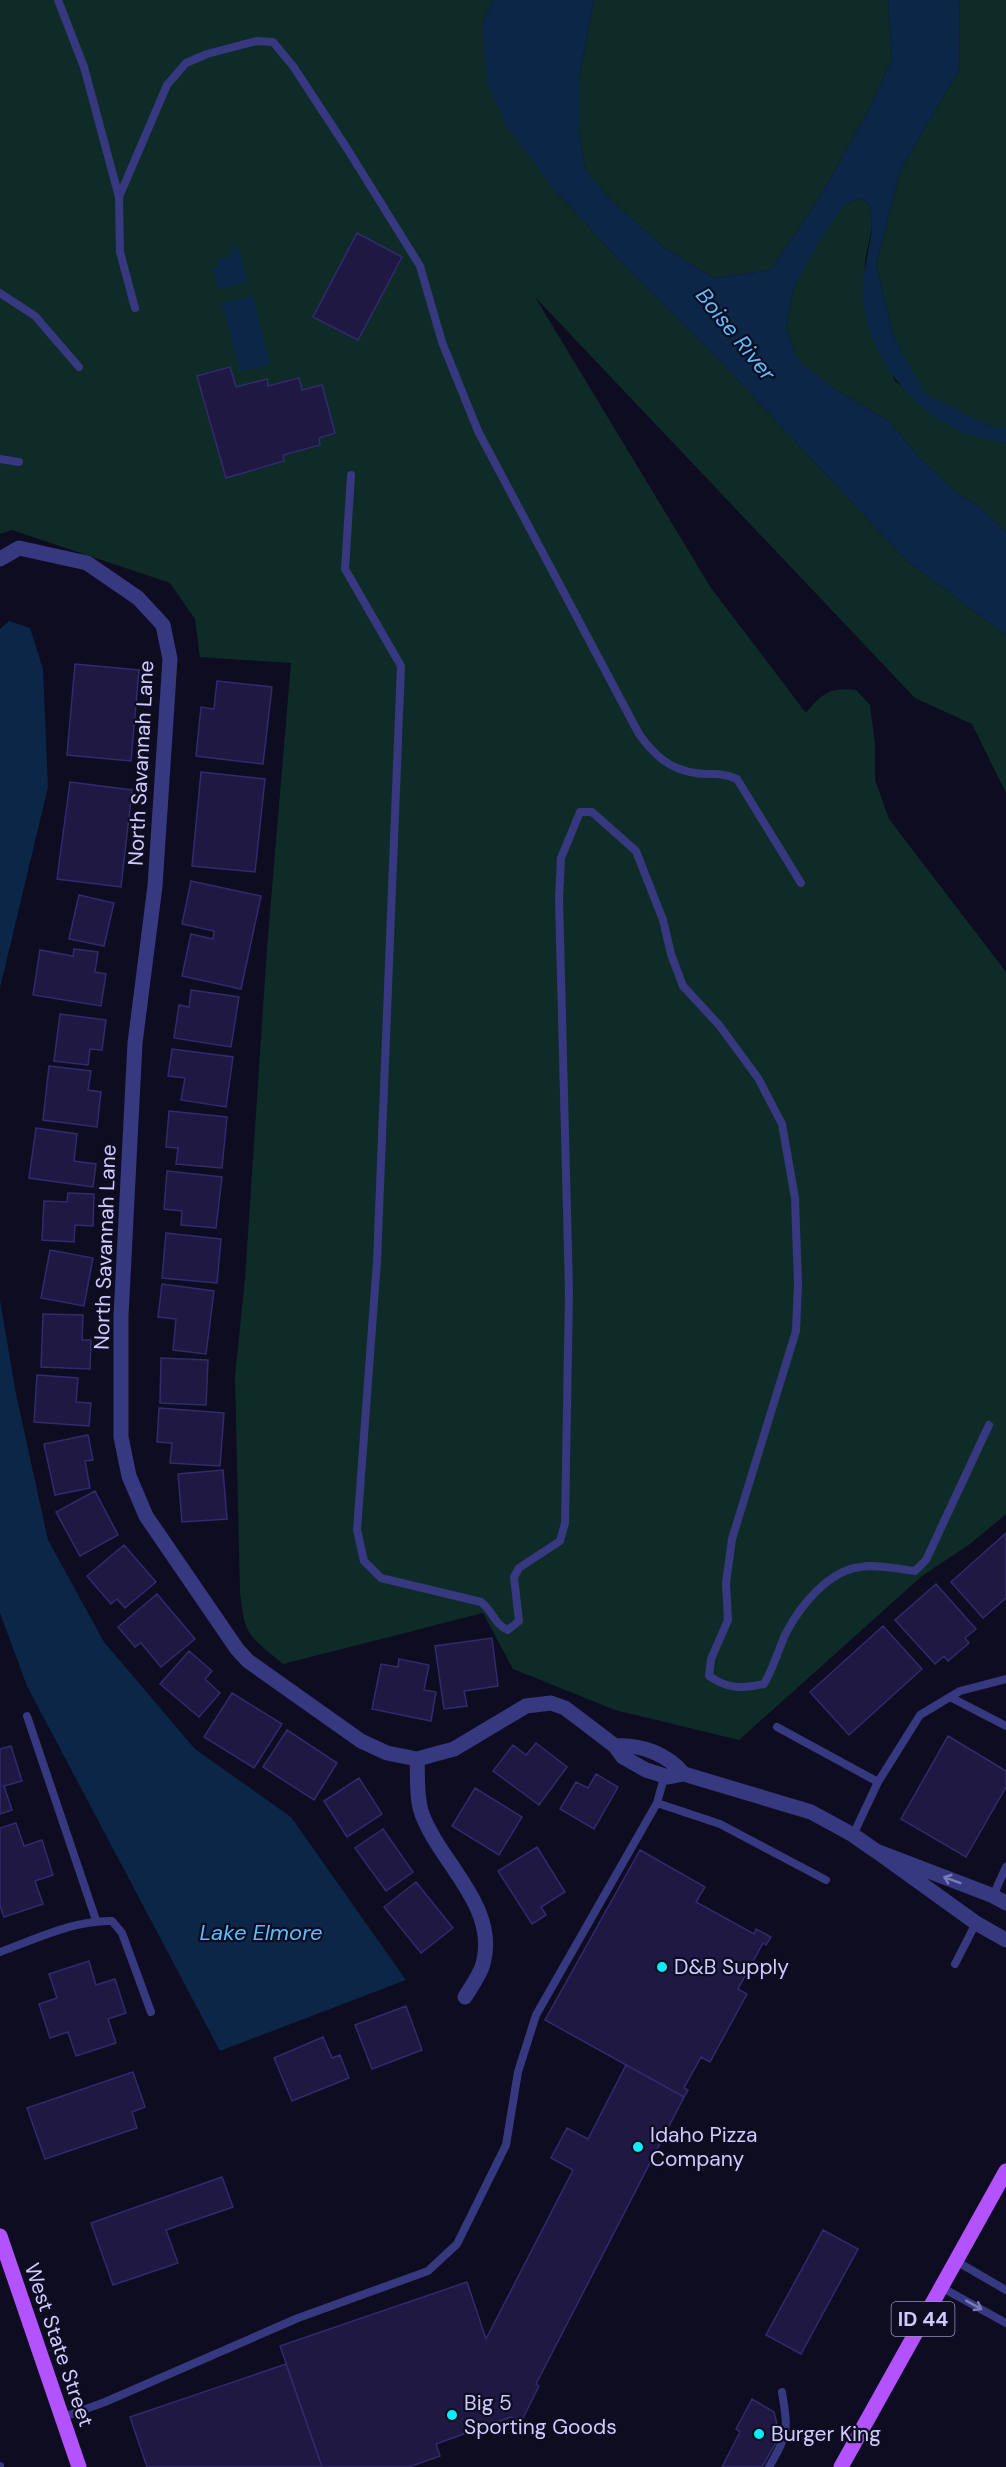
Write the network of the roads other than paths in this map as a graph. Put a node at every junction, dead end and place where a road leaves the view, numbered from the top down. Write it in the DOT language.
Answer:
graph roads {
  1 [pos="58,0"];
  2 [pos="119,197"];
  3 [pos="0,293"];
  4 [pos="135,308"];
  5 [pos="80,367"];
  6 [pos="0,459"];
  7 [pos="19,462"];
  8 [pos="351,475"];
  9 [pos="0,559"];
  10 [pos="801,883"];
  11 [pos="989,1425"];
  12 [pos="1006,1679"];
  13 [pos="950,1697"];
  14 [pos="27,1716"];
  15 [pos="1006,1726"];
  16 [pos="777,1727"];
  17 [pos="615,1746"];
  18 [pos="417,1759"];
  19 [pos="670,1760"];
  20 [pos="684,1774"];
  21 [pos="664,1776"];
  22 [pos="878,1782"];
  23 [pos="657,1803"];
  24 [pos="853,1835"];
  25 [pos="876,1851"];
  26 [pos="1006,1867"];
  27 [pos="826,1880"];
  28 [pos="1000,1900"];
  29 [pos="96,1920"];
  30 [pos="976,1923"];
  31 [pos="1006,1940"];
  32 [pos="0,1952"];
  33 [pos="955,1964"];
  34 [pos="465,1997"];
  35 [pos="151,2012"];
  36 [pos="1006,2171"];
  37 [pos="0,2236"];
  38 [pos="956,2261"];
  39 [pos="941,2287"];
  40 [pos="1006,2290"];
  41 [pos="1006,2323"];
  42 [pos="782,2392"];
  43 [pos="61,2418"];
  44 [pos="79,2467"];
  45 [pos="770,2467"];
  46 [pos="841,2467"];
  1 -- 2 [label="lane"];
  2 -- 4 [label="lane"];
  2 -- 10 [label="lane"];
  3 -- 5 [label="lane"];
  6 -- 7 [label="lane"];
  8 -- 11 [label="lane"];
  9 -- 18 [label="street, North Savannah Lane"];
  12 -- 13 [label="lane"];
  13 -- 15 [label="lane"];
  13 -- 22 [label="lane"];
  14 -- 29 [label="lane"];
  16 -- 22 [label="lane"];
  17 -- 18 [label="street, North Savannah Lane"];
  17 -- 19 [label="street"];
  17 -- 21 [label="street"];
  18 -- 34 [label="street"];
  19 -- 20 [label="street"];
  19 -- 21 [label="lane"];
  20 -- 21 [label="street"];
  20 -- 24 [label="street"];
  21 -- 23 [label="lane"];
  22 -- 24 [label="lane"];
  23 -- 27 [label="lane"];
  23 -- 43 [label="lane"];
  24 -- 25 [label="street"];
  28 -- 25 [label="street, one-way"];
  25 -- 30 [label="street"];
  26 -- 28 [label="lane"];
  29 -- 32 [label="lane"];
  29 -- 35 [label="lane"];
  30 -- 31 [label="street"];
  30 -- 33 [label="lane"];
  36 -- 38 [label="main road, ID 44"];
  37 -- 43 [label="main road, West State Street"];
  38 -- 39 [label="main road, ID 44"];
  38 -- 40 [label="lane"];
  39 -- 41 [label="lane, one-way"];
  39 -- 46 [label="main road, ID 44"];
  42 -- 45 [label="lane"];
  43 -- 44 [label="main road, West State Street"];
}
